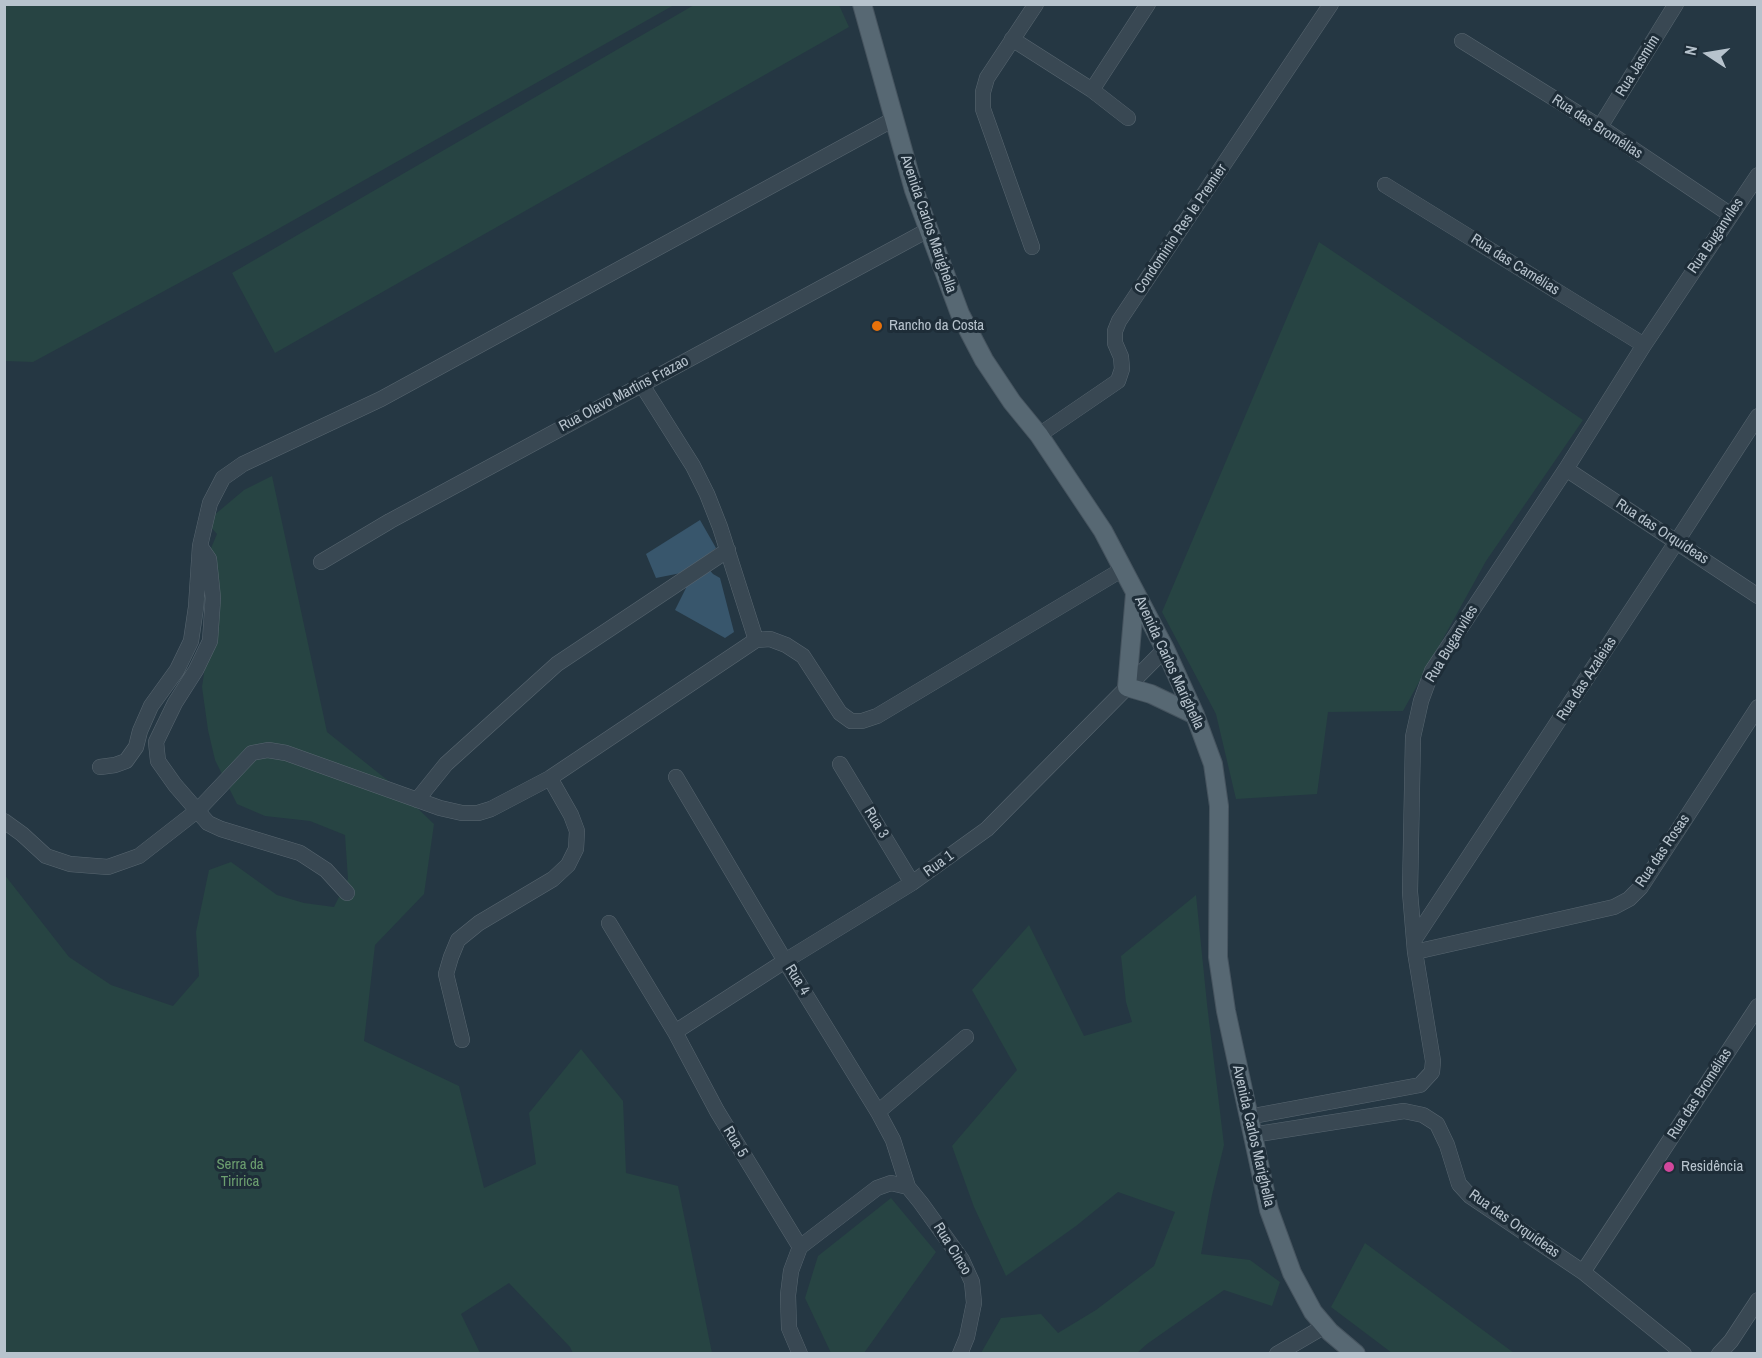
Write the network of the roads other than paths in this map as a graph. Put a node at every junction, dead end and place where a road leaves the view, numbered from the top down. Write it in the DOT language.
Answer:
graph roads {
  1 [pos="862,4"];
  2 [pos="1036,4"];
  3 [pos="1148,4"];
  4 [pos="1331,4"];
  5 [pos="1676,4"];
  6 [pos="1012,39"];
  7 [pos="1462,41"];
  8 [pos="1092,90"];
  9 [pos="1128,118"];
  10 [pos="894,119"];
  11 [pos="1600,127"];
  12 [pos="1758,175"];
  13 [pos="1385,184"];
  14 [pos="1731,214"];
  15 [pos="928,230"];
  16 [pos="1032,247"];
  17 [pos="1644,345"];
  18 [pos="642,385"];
  19 [pos="1758,416"];
  20 [pos="1039,435"];
  21 [pos="1566,469"];
  22 [pos="1677,541"];
  23 [pos="200,546"];
  24 [pos="728,550"];
  25 [pos="321,562"];
  26 [pos="1123,569"];
  27 [pos="1135,592"];
  28 [pos="1758,596"];
  29 [pos="756,640"];
  30 [pos="1165,649"];
  31 [pos="1127,687"];
  32 [pos="1758,707"];
  33 [pos="1195,715"];
  34 [pos="840,764"];
  35 [pos="100,767"];
  36 [pos="676,777"];
  37 [pos="550,778"];
  38 [pos="417,800"];
  39 [pos="198,810"];
  40 [pos="4,821"];
  41 [pos="912,883"];
  42 [pos="347,893"];
  43 [pos="609,923"];
  44 [pos="1414,946"];
  45 [pos="785,961"];
  46 [pos="1758,1006"];
  47 [pos="675,1032"];
  48 [pos="966,1037"];
  49 [pos="462,1040"];
  50 [pos="878,1112"];
  51 [pos="1250,1126"];
  52 [pos="908,1187"];
  53 [pos="800,1247"];
  54 [pos="1583,1272"];
  55 [pos="1758,1300"];
  56 [pos="1325,1326"];
  57 [pos="800,1353"];
  58 [pos="960,1353"];
  59 [pos="1277,1353"];
  60 [pos="1356,1353"];
  61 [pos="1684,1353"];
  62 [pos="1719,1353"];
  1 -- 10 [label="main road, Avenida Carlos Marighella"];
  2 -- 6 [label="street"];
  3 -- 8 [label="street"];
  4 -- 20 [label="street, Condominio Res le Premier"];
  5 -- 11 [label="street, Rua Jasmim"];
  6 -- 8 [label="street"];
  6 -- 16 [label="street"];
  7 -- 11 [label="street, Rua das Bromélias"];
  8 -- 9 [label="street"];
  10 -- 15 [label="main road, Avenida Carlos Marighella"];
  10 -- 23 [label="street"];
  11 -- 14 [label="street, Rua das Bromélias"];
  12 -- 14 [label="street, Rua Buganviles"];
  13 -- 17 [label="street, Rua das Camélias"];
  14 -- 17 [label="street, Rua Buganviles"];
  15 -- 18 [label="street, Rua Olavo Martins Frazao"];
  15 -- 20 [label="main road, Avenida Carlos Marighella"];
  17 -- 21 [label="street, Rua Buganviles"];
  18 -- 24 [label="street"];
  18 -- 25 [label="street, Rua Olavo Martins Frazao"];
  19 -- 22 [label="street, Rua das Azaleias"];
  20 -- 26 [label="main road, Avenida Carlos Marighella"];
  21 -- 22 [label="street, Rua das Orquídeas"];
  21 -- 44 [label="street, Rua Buganviles"];
  22 -- 28 [label="street, Rua das Orquídeas"];
  22 -- 44 [label="street, Rua das Azaleias"];
  23 -- 35 [label="street"];
  23 -- 39 [label="street"];
  24 -- 29 [label="street"];
  24 -- 38 [label="street"];
  26 -- 27 [label="main road, Avenida Carlos Marighella"];
  26 -- 29 [label="street"];
  27 -- 30 [label="main road, Avenida Carlos Marighella"];
  27 -- 31 [label="main road"];
  29 -- 37 [label="street"];
  30 -- 31 [label="street, Rua 1"];
  30 -- 33 [label="main road, Avenida Carlos Marighella"];
  31 -- 33 [label="main road"];
  31 -- 41 [label="street, Rua 1"];
  32 -- 44 [label="street, Rua das Rosas"];
  33 -- 51 [label="main road, Avenida Carlos Marighella"];
  34 -- 41 [label="street, Rua 3"];
  36 -- 45 [label="street, Rua 4"];
  37 -- 38 [label="street"];
  37 -- 49 [label="street"];
  38 -- 39 [label="street"];
  39 -- 40 [label="street"];
  39 -- 42 [label="street"];
  41 -- 45 [label="street, Rua 1"];
  43 -- 47 [label="street, Rua 5"];
  44 -- 51 [label="street, Rua Buganviles"];
  45 -- 47 [label="street, Rua 1"];
  45 -- 50 [label="street, Rua 4"];
  46 -- 54 [label="street, Rua das Bromélias"];
  47 -- 53 [label="street, Rua 5"];
  48 -- 50 [label="street"];
  50 -- 52 [label="street, Rua 4"];
  51 -- 54 [label="street, Rua das Orquídeas"];
  51 -- 56 [label="main road, Avenida Carlos Marighella"];
  52 -- 53 [label="street"];
  52 -- 58 [label="street, Rua Cinco"];
  53 -- 57 [label="street"];
  54 -- 61 [label="street, Rua das Orquídeas"];
  55 -- 62 [label="street"];
  56 -- 59 [label="street"];
  56 -- 60 [label="main road, Avenida Carlos Marighella"];
}
